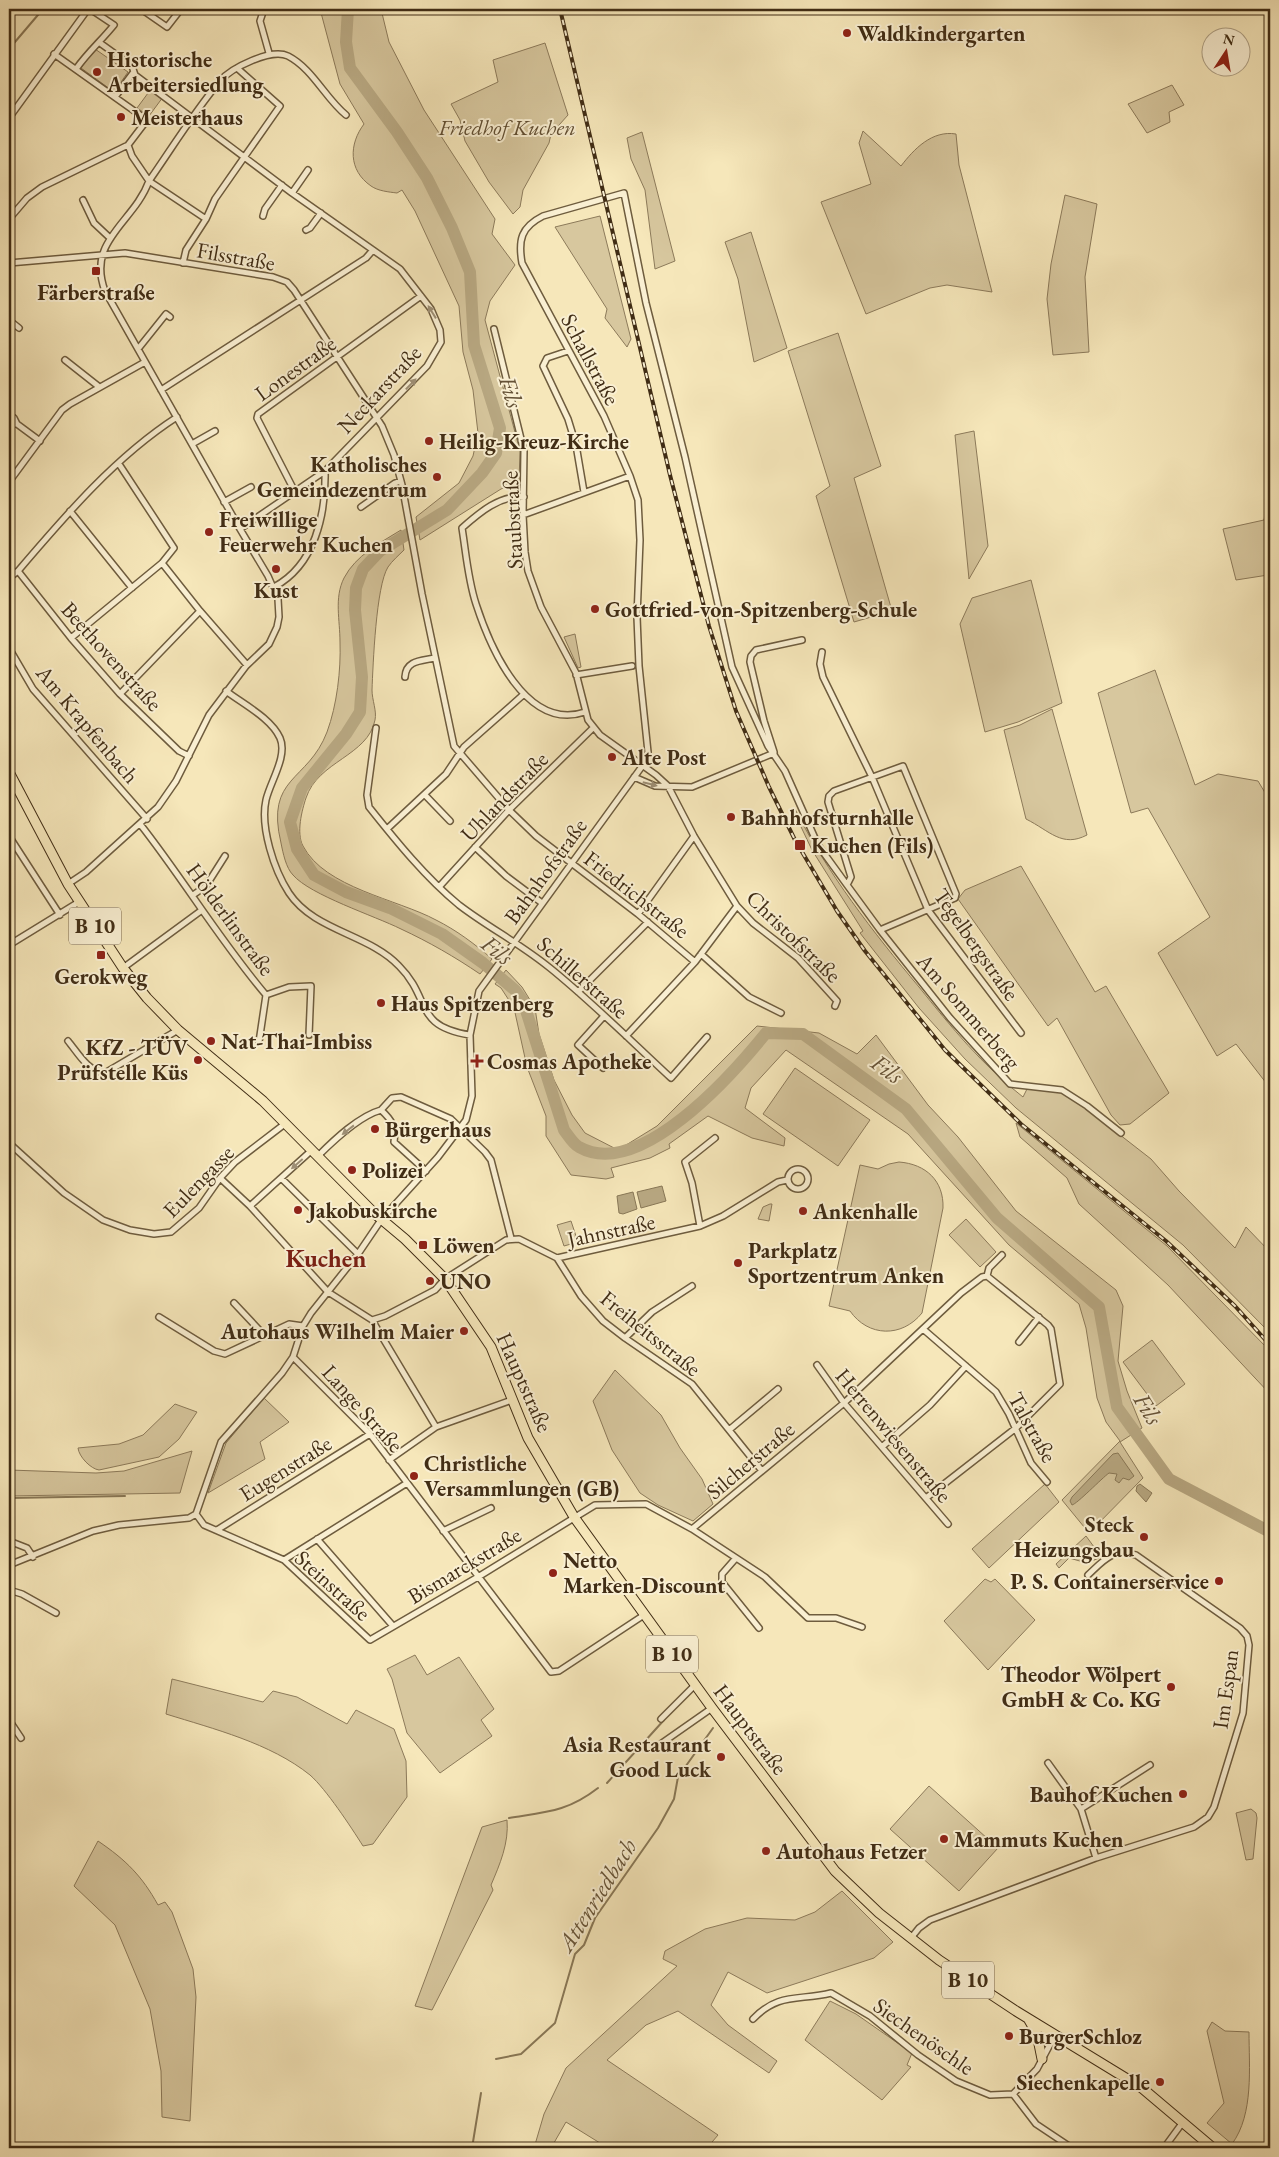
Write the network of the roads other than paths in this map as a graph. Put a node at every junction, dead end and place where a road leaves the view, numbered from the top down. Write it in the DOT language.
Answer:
graph roads {
  1 [pos="89,9"];
  2 [pos="141,9"];
  3 [pos="180,9"];
  4 [pos="264,9"];
  5 [pos="100,43"];
  6 [pos="54,54"];
  7 [pos="270,54"];
  8 [pos="237,68"];
  9 [pos="76,69"];
  10 [pos="133,73"];
  11 [pos="115,97"];
  12 [pos="346,115"];
  13 [pos="9,118"];
  14 [pos="194,118"];
  15 [pos="128,145"];
  16 [pos="245,156"];
  17 [pos="308,170"];
  18 [pos="149,181"];
  19 [pos="282,185"];
  20 [pos="292,193"];
  21 [pos="83,200"];
  22 [pos="321,213"];
  23 [pos="263,216"];
  24 [pos="9,219"];
  25 [pos="206,219"];
  26 [pos="306,230"];
  27 [pos="110,238"];
  28 [pos="373,250"];
  29 [pos="102,254"];
  30 [pos="9,263"];
  31 [pos="182,263"];
  32 [pos="421,296"];
  33 [pos="301,300"];
  34 [pos="170,317"];
  35 [pos="9,320"];
  36 [pos="19,328"];
  37 [pos="494,329"];
  38 [pos="138,349"];
  39 [pos="568,351"];
  40 [pos="338,357"];
  41 [pos="65,360"];
  42 [pos="145,362"];
  43 [pos="98,386"];
  44 [pos="161,390"];
  45 [pos="176,417"];
  46 [pos="376,418"];
  47 [pos="17,424"];
  48 [pos="215,431"];
  49 [pos="40,441"];
  50 [pos="192,444"];
  51 [pos="119,464"];
  52 [pos="325,471"];
  53 [pos="630,476"];
  54 [pos="9,482"];
  55 [pos="401,482"];
  56 [pos="251,487"];
  57 [pos="295,492"];
  58 [pos="584,492"];
  59 [pos="524,496"];
  60 [pos="224,502"];
  61 [pos="361,507"];
  62 [pos="697,510"];
  63 [pos="70,511"];
  64 [pos="523,515"];
  65 [pos="240,529"];
  66 [pos="413,543"];
  67 [pos="162,563"];
  68 [pos="18,571"];
  69 [pos="9,578"];
  70 [pos="274,587"];
  71 [pos="132,588"];
  72 [pos="200,611"];
  73 [pos="71,638"];
  74 [pos="802,640"];
  75 [pos="9,648"];
  76 [pos="822,652"];
  77 [pos="435,658"];
  78 [pos="247,665"];
  79 [pos="632,666"];
  80 [pos="576,675"];
  81 [pos="405,677"];
  82 [pos="226,691"];
  83 [pos="120,694"];
  84 [pos="523,695"];
  85 [pos="584,712"];
  86 [pos="376,728"];
  87 [pos="593,728"];
  88 [pos="459,753"];
  89 [pos="774,753"];
  90 [pos="188,756"];
  91 [pos="642,765"];
  92 [pos="9,772"];
  93 [pos="634,777"];
  94 [pos="872,777"];
  95 [pos="668,786"];
  96 [pos="425,795"];
  97 [pos="510,810"];
  98 [pos="147,819"];
  99 [pos="450,821"];
  100 [pos="140,824"];
  101 [pos="387,829"];
  102 [pos="9,836"];
  103 [pos="694,836"];
  104 [pos="475,848"];
  105 [pos="225,856"];
  106 [pos="570,862"];
  107 [pos="68,884"];
  108 [pos="847,885"];
  109 [pos="439,887"];
  110 [pos="193,895"];
  111 [pos="79,902"];
  112 [pos="542,903"];
  113 [pos="737,906"];
  114 [pos="202,910"];
  115 [pos="928,910"];
  116 [pos="638,914"];
  117 [pos="60,915"];
  118 [pos="648,922"];
  119 [pos="880,930"];
  120 [pos="513,942"];
  121 [pos="9,945"];
  122 [pos="701,954"];
  123 [pos="695,962"];
  124 [pos="123,968"];
  125 [pos="578,992"];
  126 [pos="266,995"];
  127 [pos="835,1006"];
  128 [pos="781,1013"];
  129 [pos="604,1016"];
  130 [pos="178,1030"];
  131 [pos="1021,1033"];
  132 [pos="470,1035"];
  133 [pos="309,1036"];
  134 [pos="626,1036"];
  135 [pos="707,1037"];
  136 [pos="68,1041"];
  137 [pos="259,1042"];
  138 [pos="603,1068"];
  139 [pos="381,1110"];
  140 [pos="286,1123"];
  141 [pos="461,1127"];
  142 [pos="1122,1133"];
  143 [pos="715,1138"];
  144 [pos="9,1143"];
  145 [pos="315,1153"];
  146 [pos="426,1171"];
  147 [pos="220,1178"];
  148 [pos="281,1178"];
  149 [pos="787,1180"];
  150 [pos="250,1206"];
  151 [pos="381,1220"];
  152 [pos="700,1226"];
  153 [pos="511,1238"];
  154 [pos="358,1254"];
  155 [pos="1002,1255"];
  156 [pos="557,1258"];
  157 [pos="987,1276"];
  158 [pos="445,1279"];
  159 [pos="692,1286"];
  160 [pos="328,1292"];
  161 [pos="234,1303"];
  162 [pos="159,1317"];
  163 [pos="1039,1317"];
  164 [pos="372,1320"];
  165 [pos="303,1326"];
  166 [pos="923,1329"];
  167 [pos="264,1335"];
  168 [pos="625,1338"];
  169 [pos="1019,1342"];
  170 [pos="293,1357"];
  171 [pos="817,1366"];
  172 [pos="966,1366"];
  173 [pos="778,1389"];
  174 [pos="512,1400"];
  175 [pos="844,1403"];
  176 [pos="436,1427"];
  177 [pos="1016,1428"];
  178 [pos="730,1430"];
  179 [pos="370,1434"];
  180 [pos="883,1446"];
  181 [pos="389,1460"];
  182 [pos="762,1471"];
  183 [pos="1047,1482"];
  184 [pos="407,1484"];
  185 [pos="926,1498"];
  186 [pos="491,1508"];
  187 [pos="196,1514"];
  188 [pos="574,1517"];
  189 [pos="948,1524"];
  190 [pos="692,1529"];
  191 [pos="217,1530"];
  192 [pos="444,1530"];
  193 [pos="317,1540"];
  194 [pos="9,1541"];
  195 [pos="34,1557"];
  196 [pos="736,1558"];
  197 [pos="284,1560"];
  198 [pos="9,1565"];
  199 [pos="1088,1575"];
  200 [pos="478,1577"];
  201 [pos="9,1590"];
  202 [pos="56,1613"];
  203 [pos="644,1615"];
  204 [pos="393,1626"];
  205 [pos="862,1627"];
  206 [pos="759,1628"];
  207 [pos="370,1640"];
  208 [pos="695,1685"];
  209 [pos="712,1708"];
  210 [pos="9,1720"];
  211 [pos="661,1720"];
  212 [pos="20,1738"];
  213 [pos="662,1744"];
  214 [pos="1048,1763"];
  215 [pos="1150,1765"];
  216 [pos="1081,1809"];
  217 [pos="1096,1858"];
  218 [pos="910,1939"];
  219 [pos="1027,2018"];
  220 [pos="753,2019"];
  221 [pos="1055,2035"];
  222 [pos="1042,2059"];
  223 [pos="1013,2094"];
  224 [pos="1183,2122"];
  225 [pos="1072,2148"];
  226 [pos="1164,2148"];
  227 [pos="1213,2148"];
  1 -- 5 [label="street"];
  1 -- 6 [label="street"];
  2 -- 3 [label="street"];
  4 -- 7 [label="street"];
  5 -- 9 [label="street"];
  5 -- 10 [label="street, Neckarstraße"];
  6 -- 9 [label="street"];
  6 -- 13 [label="street"];
  7 -- 8 [label="street"];
  7 -- 12 [label="street"];
  8 -- 14 [label="street"];
  8 -- 16 [label="street"];
  9 -- 11 [label="street"];
  10 -- 11 [label="street"];
  10 -- 14 [label="street, Neckarstraße"];
  11 -- 15 [label="street"];
  14 -- 16 [label="street, Neckarstraße"];
  14 -- 18 [label="street"];
  15 -- 18 [label="street"];
  15 -- 24 [label="street"];
  16 -- 19 [label="street, Neckarstraße"];
  16 -- 25 [label="street"];
  17 -- 20 [label="street"];
  18 -- 25 [label="street"];
  18 -- 27 [label="street"];
  19 -- 20 [label="street, Neckarstraße"];
  19 -- 23 [label="street"];
  20 -- 22 [label="street, Neckarstraße"];
  21 -- 27 [label="street"];
  22 -- 26 [label="street"];
  22 -- 28 [label="street, Neckarstraße"];
  25 -- 31 [label="street"];
  27 -- 29 [label="street"];
  28 -- 32 [label="street, Neckarstraße"];
  28 -- 33 [label="street"];
  29 -- 30 [label="street, Filsstraße"];
  29 -- 31 [label="street, Filsstraße"];
  29 -- 38 [label="street"];
  31 -- 33 [label="street, Filsstraße"];
  32 -- 40 [label="street, Lonestraße"];
  46 -- 32 [label="street, Neckarstraße, one-way"];
  33 -- 40 [label="street, Filsstraße"];
  33 -- 44 [label="street"];
  34 -- 38 [label="street"];
  35 -- 36 [label="street"];
  37 -- 59 [label="street, Staubstraße"];
  38 -- 42 [label="street"];
  39 -- 53 [label="street, Schallstraße"];
  39 -- 58 [label="street"];
  39 -- 62 [label="street, Schallstraße"];
  40 -- 46 [label="street, Filsstraße"];
  40 -- 57 [label="street, Lonestraße"];
  41 -- 43 [label="street"];
  42 -- 43 [label="street"];
  42 -- 44 [label="street"];
  43 -- 49 [label="street"];
  44 -- 45 [label="street"];
  45 -- 50 [label="street"];
  45 -- 51 [label="street"];
  46 -- 52 [label="street, Neckarstraße"];
  46 -- 55 [label="street, Filsstraße"];
  47 -- 49 [label="street"];
  48 -- 50 [label="street"];
  49 -- 54 [label="street"];
  50 -- 60 [label="street"];
  51 -- 63 [label="street"];
  51 -- 67 [label="street"];
  52 -- 57 [label="street, Neckarstraße"];
  52 -- 70 [label="street"];
  53 -- 58 [label="street"];
  53 -- 91 [label="street, Schallstraße"];
  55 -- 61 [label="street"];
  55 -- 66 [label="street, Filsstraße"];
  56 -- 60 [label="street"];
  57 -- 65 [label="street, Neckarstraße"];
  58 -- 64 [label="street"];
  59 -- 64 [label="street, Staubstraße"];
  59 -- 84 [label="street"];
  60 -- 65 [label="street"];
  62 -- 89 [label="street, Am Sommerberg"];
  63 -- 68 [label="street"];
  63 -- 71 [label="street"];
  64 -- 80 [label="street, Staubstraße"];
  65 -- 70 [label="street"];
  66 -- 77 [label="street, Friedrichstraße"];
  67 -- 71 [label="street"];
  67 -- 72 [label="street"];
  68 -- 69 [label="street"];
  68 -- 73 [label="street, Beethovenstraße"];
  70 -- 78 [label="street"];
  71 -- 73 [label="street"];
  72 -- 78 [label="street"];
  72 -- 83 [label="street"];
  73 -- 83 [label="street, Beethovenstraße"];
  74 -- 89 [label="street, Am Sommerberg"];
  75 -- 98 [label="street, Am Krapfenbach"];
  76 -- 94 [label="street, Tegelbergstraße"];
  77 -- 81 [label="street"];
  77 -- 88 [label="street, Friedrichstraße"];
  78 -- 82 [label="street"];
  79 -- 80 [label="street"];
  80 -- 85 [label="street, Staubstraße"];
  82 -- 90 [label="street"];
  82 -- 132 [label="street"];
  83 -- 90 [label="street, Beethovenstraße"];
  84 -- 85 [label="street"];
  84 -- 88 [label="street"];
  85 -- 87 [label="street, Staubstraße"];
  86 -- 101 [label="street, Schillerstraße"];
  87 -- 91 [label="street, Staubstraße"];
  87 -- 97 [label="street, Uhlandstraße"];
  88 -- 96 [label="street"];
  88 -- 97 [label="street, Friedrichstraße"];
  89 -- 95 [label="street"];
  89 -- 108 [label="street, Am Sommerberg"];
  90 -- 98 [label="street"];
  91 -- 93 [label="street, Bahnhofstraße"];
  91 -- 95 [label="street"];
  92 -- 107 [label="main road, Hauptstraße / B 10"];
  93 -- 95 [label="street, one-way"];
  93 -- 106 [label="street, Bahnhofstraße"];
  94 -- 108 [label="street"];
  94 -- 115 [label="street, Tegelbergstraße"];
  94 -- 115 [label="street"];
  95 -- 103 [label="street, Christofstraße"];
  96 -- 99 [label="street"];
  96 -- 101 [label="street"];
  97 -- 104 [label="street, Uhlandstraße"];
  97 -- 106 [label="street, Friedrichstraße"];
  98 -- 100 [label="street"];
  100 -- 107 [label="street"];
  100 -- 110 [label="street, Hölderlinstraße"];
  101 -- 109 [label="street, Schillerstraße"];
  102 -- 117 [label="street"];
  103 -- 113 [label="street, Christofstraße"];
  103 -- 116 [label="street"];
  104 -- 109 [label="street, Uhlandstraße"];
  104 -- 112 [label="street"];
  105 -- 110 [label="street"];
  106 -- 112 [label="street, Bahnhofstraße"];
  106 -- 116 [label="street, Friedrichstraße"];
  107 -- 111 [label="main road, Hauptstraße / B 10"];
  108 -- 119 [label="street, Am Sommerberg"];
  109 -- 120 [label="street, Schillerstraße"];
  110 -- 114 [label="street, Hölderlinstraße"];
  111 -- 117 [label="street"];
  111 -- 124 [label="main road, Hauptstraße / B 10"];
  112 -- 120 [label="street, Bahnhofstraße"];
  113 -- 122 [label="street"];
  113 -- 127 [label="street, Christofstraße"];
  114 -- 124 [label="street"];
  114 -- 126 [label="street, Hölderlinstraße"];
  115 -- 119 [label="street"];
  115 -- 131 [label="street, Tegelbergstraße"];
  116 -- 118 [label="street, Friedrichstraße"];
  117 -- 121 [label="street"];
  118 -- 123 [label="street, Friedrichstraße"];
  118 -- 125 [label="street"];
  119 -- 142 [label="street, Am Sommerberg"];
  120 -- 125 [label="street, Schillerstraße"];
  120 -- 132 [label="street, Bahnhofstraße"];
  122 -- 123 [label="street"];
  122 -- 128 [label="street, Friedrichstraße"];
  123 -- 134 [label="street"];
  124 -- 130 [label="main road, Hauptstraße / B 10"];
  125 -- 129 [label="street, Schillerstraße"];
  126 -- 133 [label="street"];
  126 -- 137 [label="street, Hölderlinstraße"];
  129 -- 134 [label="street, Schillerstraße"];
  129 -- 138 [label="street"];
  130 -- 136 [label="street"];
  130 -- 140 [label="main road, Hauptstraße / B 10"];
  132 -- 141 [label="street, Bahnhofstraße"];
  134 -- 135 [label="street, Schillerstraße"];
  139 -- 141 [label="street"];
  139 -- 145 [label="street, one-way"];
  139 -- 146 [label="street"];
  140 -- 145 [label="main road, Hauptstraße / B 10"];
  140 -- 147 [label="street, Eulengasse"];
  141 -- 146 [label="street, Bahnhofstraße"];
  141 -- 153 [label="street"];
  143 -- 152 [label="street"];
  144 -- 147 [label="street, Eulengasse"];
  145 -- 148 [label="street, one-way"];
  145 -- 151 [label="main road, Hauptstraße / B 10"];
  146 -- 151 [label="street, Bahnhofstraße"];
  147 -- 150 [label="street"];
  148 -- 150 [label="street"];
  148 -- 154 [label="street"];
  149 -- 149 [label="street, Jahnstraße"];
  149 -- 152 [label="street, Jahnstraße"];
  150 -- 160 [label="street"];
  151 -- 154 [label="street, Bahnhofstraße"];
  151 -- 158 [label="main road, Hauptstraße / B 10"];
  152 -- 156 [label="street, Jahnstraße"];
  153 -- 156 [label="street, Jahnstraße"];
  153 -- 158 [label="street"];
  154 -- 160 [label="street, Bahnhofstraße"];
  155 -- 157 [label="street"];
  156 -- 168 [label="street, Freiheitsstraße"];
  157 -- 163 [label="street"];
  157 -- 166 [label="street, Silcherstraße"];
  158 -- 164 [label="street"];
  158 -- 174 [label="main road, Hauptstraße / B 10"];
  159 -- 168 [label="street"];
  160 -- 164 [label="street"];
  160 -- 165 [label="street, Bahnhofstraße"];
  161 -- 167 [label="street"];
  162 -- 167 [label="street"];
  163 -- 169 [label="street"];
  163 -- 177 [label="street"];
  164 -- 176 [label="street"];
  165 -- 167 [label="street"];
  165 -- 170 [label="street, Bahnhofstraße"];
  166 -- 172 [label="street, Talstraße"];
  166 -- 175 [label="street, Silcherstraße"];
  168 -- 178 [label="street, Freiheitsstraße"];
  170 -- 179 [label="street, Lange Straße"];
  170 -- 187 [label="street, Bahnhofstraße"];
  171 -- 175 [label="street, Herrenwiesenstraße"];
  172 -- 177 [label="street, Talstraße"];
  172 -- 180 [label="street"];
  173 -- 178 [label="street"];
  174 -- 176 [label="street"];
  174 -- 188 [label="main road, Hauptstraße / B 10"];
  175 -- 180 [label="street, Herrenwiesenstraße"];
  175 -- 182 [label="street, Silcherstraße"];
  176 -- 181 [label="street"];
  177 -- 183 [label="street, Talstraße"];
  177 -- 185 [label="street"];
  178 -- 182 [label="street, Freiheitsstraße"];
  179 -- 181 [label="street, Lange Straße"];
  179 -- 191 [label="street, Eugenstraße"];
  180 -- 185 [label="street, Herrenwiesenstraße"];
  181 -- 184 [label="street, Lange Straße"];
  182 -- 190 [label="street, Silcherstraße"];
  184 -- 192 [label="street, Lange Straße"];
  184 -- 193 [label="street"];
  185 -- 189 [label="street, Herrenwiesenstraße"];
  186 -- 192 [label="street"];
  187 -- 191 [label="street, Steinstraße"];
  187 -- 195 [label="street"];
  188 -- 190 [label="street"];
  188 -- 200 [label="street, Bismarckstraße"];
  188 -- 203 [label="main road, Hauptstraße / B 10"];
  190 -- 196 [label="street"];
  191 -- 197 [label="street, Steinstraße"];
  192 -- 200 [label="street, Lange Straße"];
  193 -- 197 [label="street"];
  193 -- 204 [label="street"];
  194 -- 195 [label="street"];
  195 -- 198 [label="street"];
  196 -- 205 [label="street"];
  196 -- 206 [label="street"];
  197 -- 207 [label="street, Steinstraße"];
  199 -- 217 [label="street, Im Espan"];
  200 -- 203 [label="street, Lange Straße"];
  200 -- 204 [label="street, Bismarckstraße"];
  201 -- 202 [label="street"];
  203 -- 208 [label="main road, Hauptstraße / B 10"];
  204 -- 207 [label="street, Bismarckstraße"];
  208 -- 209 [label="main road, Hauptstraße / B 10"];
  208 -- 211 [label="street"];
  209 -- 213 [label="street"];
  209 -- 218 [label="main road, Hauptstraße / B 10"];
  210 -- 212 [label="street"];
  214 -- 216 [label="street"];
  215 -- 216 [label="street"];
  216 -- 217 [label="street"];
  217 -- 218 [label="street, Im Espan"];
  218 -- 219 [label="main road, B 10"];
  219 -- 221 [label="main road, B 10"];
  219 -- 222 [label="main road"];
  220 -- 223 [label="street, Siechenöschle"];
  221 -- 222 [label="street"];
  221 -- 224 [label="main road, B 10"];
  222 -- 223 [label="street"];
  223 -- 225 [label="street"];
  224 -- 226 [label="street"];
  224 -- 227 [label="main road, B 10"];
}
